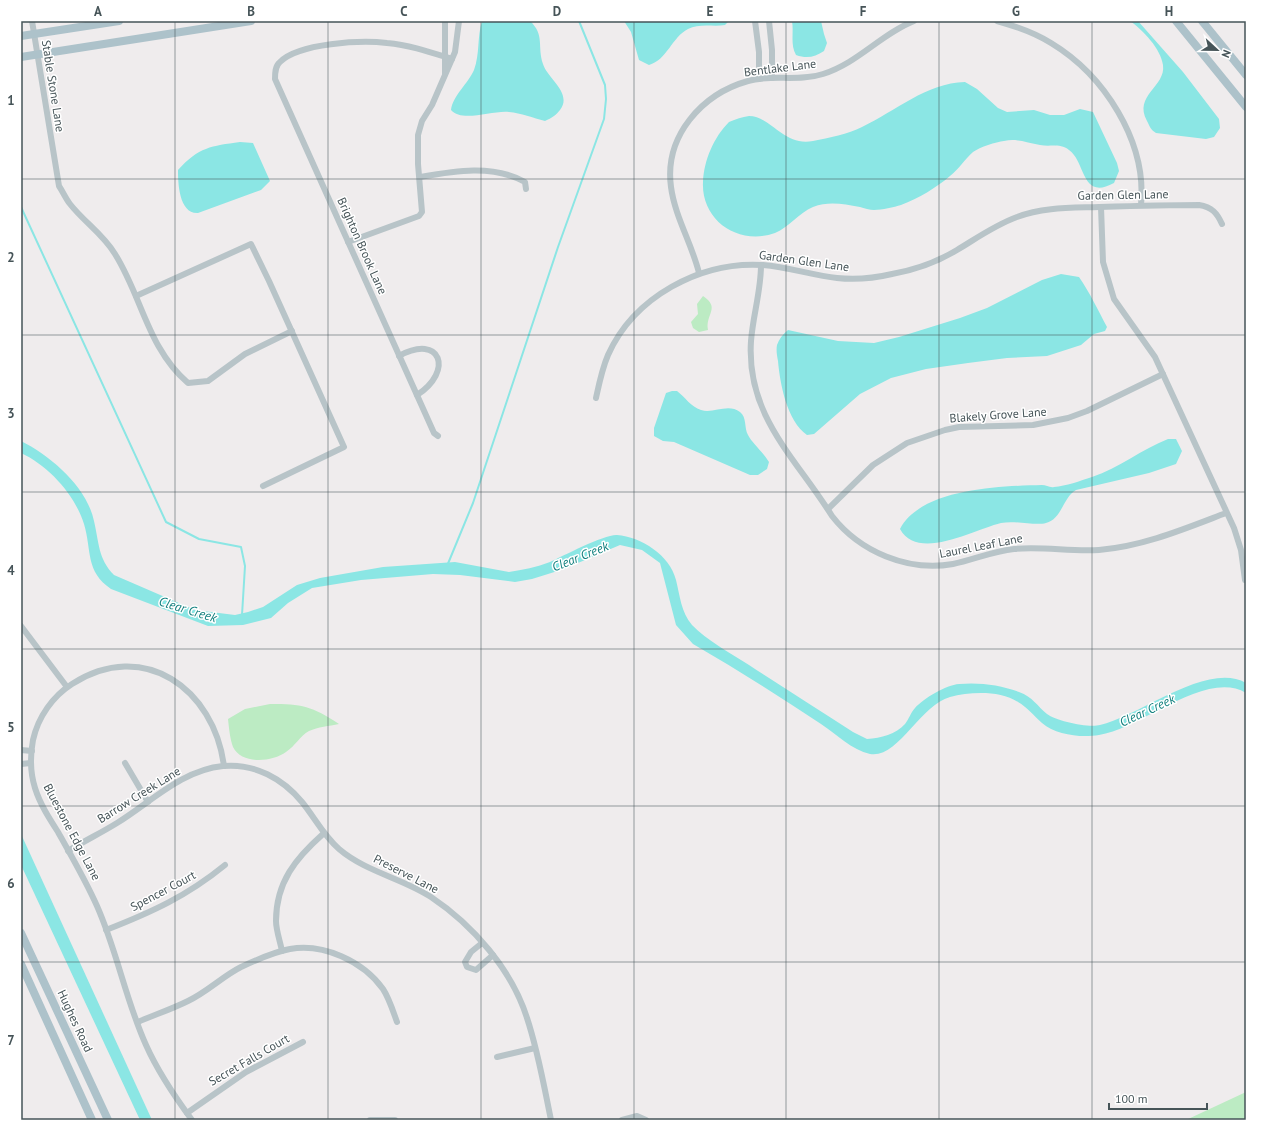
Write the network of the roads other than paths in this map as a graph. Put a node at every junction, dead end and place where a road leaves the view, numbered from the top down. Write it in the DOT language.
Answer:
graph roads {
  1 [pos="32,21"];
  2 [pos="119,21"];
  3 [pos="252,21"];
  4 [pos="445,21"];
  5 [pos="459,21"];
  6 [pos="755,21"];
  7 [pos="769,21"];
  8 [pos="914,21"];
  9 [pos="997,21"];
  10 [pos="1202,21"];
  11 [pos="1177,23"];
  12 [pos="34,34"];
  13 [pos="21,36"];
  14 [pos="37,54"];
  15 [pos="21,57"];
  16 [pos="444,57"];
  17 [pos="452,59"];
  18 [pos="1246,75"];
  19 [pos="445,76"];
  20 [pos="772,78"];
  21 [pos="758,79"];
  22 [pos="1246,107"];
  23 [pos="420,177"];
  24 [pos="526,189"];
  25 [pos="1141,205"];
  26 [pos="1101,207"];
  27 [pos="1222,224"];
  28 [pos="348,242"];
  29 [pos="762,265"];
  30 [pos="699,273"];
  31 [pos="136,296"];
  32 [pos="292,331"];
  33 [pos="399,356"];
  34 [pos="1162,374"];
  35 [pos="416,395"];
  36 [pos="596,398"];
  37 [pos="438,436"];
  38 [pos="263,486"];
  39 [pos="828,509"];
  40 [pos="1226,513"];
  41 [pos="1245,580"];
  42 [pos="21,626"];
  43 [pos="67,687"];
  44 [pos="21,750"];
  45 [pos="32,751"];
  46 [pos="125,763"];
  47 [pos="21,764"];
  48 [pos="31,764"];
  49 [pos="224,766"];
  50 [pos="148,802"];
  51 [pos="323,834"];
  52 [pos="68,851"];
  53 [pos="225,865"];
  54 [pos="106,930"];
  55 [pos="21,933"];
  56 [pos="482,942"];
  57 [pos="282,951"];
  58 [pos="493,955"];
  59 [pos="21,964"];
  60 [pos="138,1022"];
  61 [pos="397,1022"];
  62 [pos="303,1042"];
  63 [pos="535,1048"];
  64 [pos="497,1057"];
  65 [pos="187,1113"];
  66 [pos="92,1120"];
  67 [pos="108,1120"];
  68 [pos="192,1120"];
  69 [pos="370,1120"];
  70 [pos="395,1120"];
  71 [pos="551,1120"];
  72 [pos="622,1120"];
  73 [pos="646,1120"];
  1 -- 12 [label="street, Stable Stone Lane"];
  2 -- 12 [label="main road"];
  3 -- 14 [label="main road"];
  4 -- 16 [label="street"];
  5 -- 17 [label="street"];
  6 -- 21 [label="street"];
  7 -- 20 [label="street"];
  8 -- 20 [label="street, Bentlake Lane"];
  9 -- 25 [label="street"];
  10 -- 18 [label="main road"];
  11 -- 22 [label="main road"];
  12 -- 13 [label="main road"];
  12 -- 14 [label="street, Stable Stone Lane"];
  14 -- 15 [label="main road"];
  14 -- 31 [label="street, Stable Stone Lane"];
  16 -- 17 [label="street"];
  16 -- 19 [label="street"];
  16 -- 28 [label="street, Brighton Brook Lane"];
  17 -- 19 [label="street"];
  19 -- 23 [label="street"];
  20 -- 21 [label="street, Bentlake Lane"];
  21 -- 30 [label="street, Bentlake Lane"];
  23 -- 24 [label="street"];
  23 -- 28 [label="street"];
  25 -- 26 [label="street, Garden Glen Lane"];
  25 -- 27 [label="street, Garden Glen Lane"];
  26 -- 29 [label="street, Garden Glen Lane"];
  26 -- 34 [label="street"];
  28 -- 33 [label="street, Brighton Brook Lane"];
  29 -- 30 [label="street, Garden Glen Lane"];
  29 -- 39 [label="street, Laurel Leaf Lane"];
  30 -- 36 [label="street, Garden Glen Lane"];
  31 -- 32 [label="street, Stable Stone Lane"];
  31 -- 32 [label="street"];
  32 -- 38 [label="street"];
  33 -- 35 [label="street, Brighton Brook Lane"];
  33 -- 35 [label="street"];
  34 -- 39 [label="street, Blakely Grove Lane"];
  34 -- 40 [label="street"];
  35 -- 37 [label="street, Brighton Brook Lane"];
  39 -- 40 [label="street, Laurel Leaf Lane"];
  40 -- 41 [label="street"];
  42 -- 43 [label="street"];
  43 -- 45 [label="street, Bluestone Edge Lane"];
  43 -- 49 [label="street, Bluestone Edge Lane"];
  44 -- 45 [label="street"];
  45 -- 48 [label="street, Bluestone Edge Lane"];
  46 -- 50 [label="street"];
  47 -- 48 [label="street"];
  48 -- 52 [label="street, Bluestone Edge Lane"];
  49 -- 50 [label="street, Barrow Creek Lane"];
  49 -- 51 [label="street, Preserve Lane"];
  50 -- 52 [label="street, Barrow Creek Lane"];
  51 -- 56 [label="street, Preserve Lane"];
  51 -- 57 [label="street"];
  52 -- 54 [label="street, Bluestone Edge Lane"];
  53 -- 54 [label="street, Spencer Court"];
  54 -- 60 [label="street, Bluestone Edge Lane"];
  55 -- 67 [label="main road, Hughes Road"];
  56 -- 58 [label="street, Preserve Lane"];
  56 -- 58 [label="street"];
  57 -- 60 [label="street"];
  57 -- 61 [label="street"];
  58 -- 63 [label="street, Preserve Lane"];
  59 -- 66 [label="main road, Hughes Road"];
  60 -- 65 [label="street, Bluestone Edge Lane"];
  62 -- 65 [label="street, Secret Falls Court"];
  63 -- 64 [label="street"];
  63 -- 71 [label="street, Preserve Lane"];
  65 -- 68 [label="street, Bluestone Edge Lane"];
  69 -- 70 [label="street"];
  72 -- 73 [label="street"];
}
